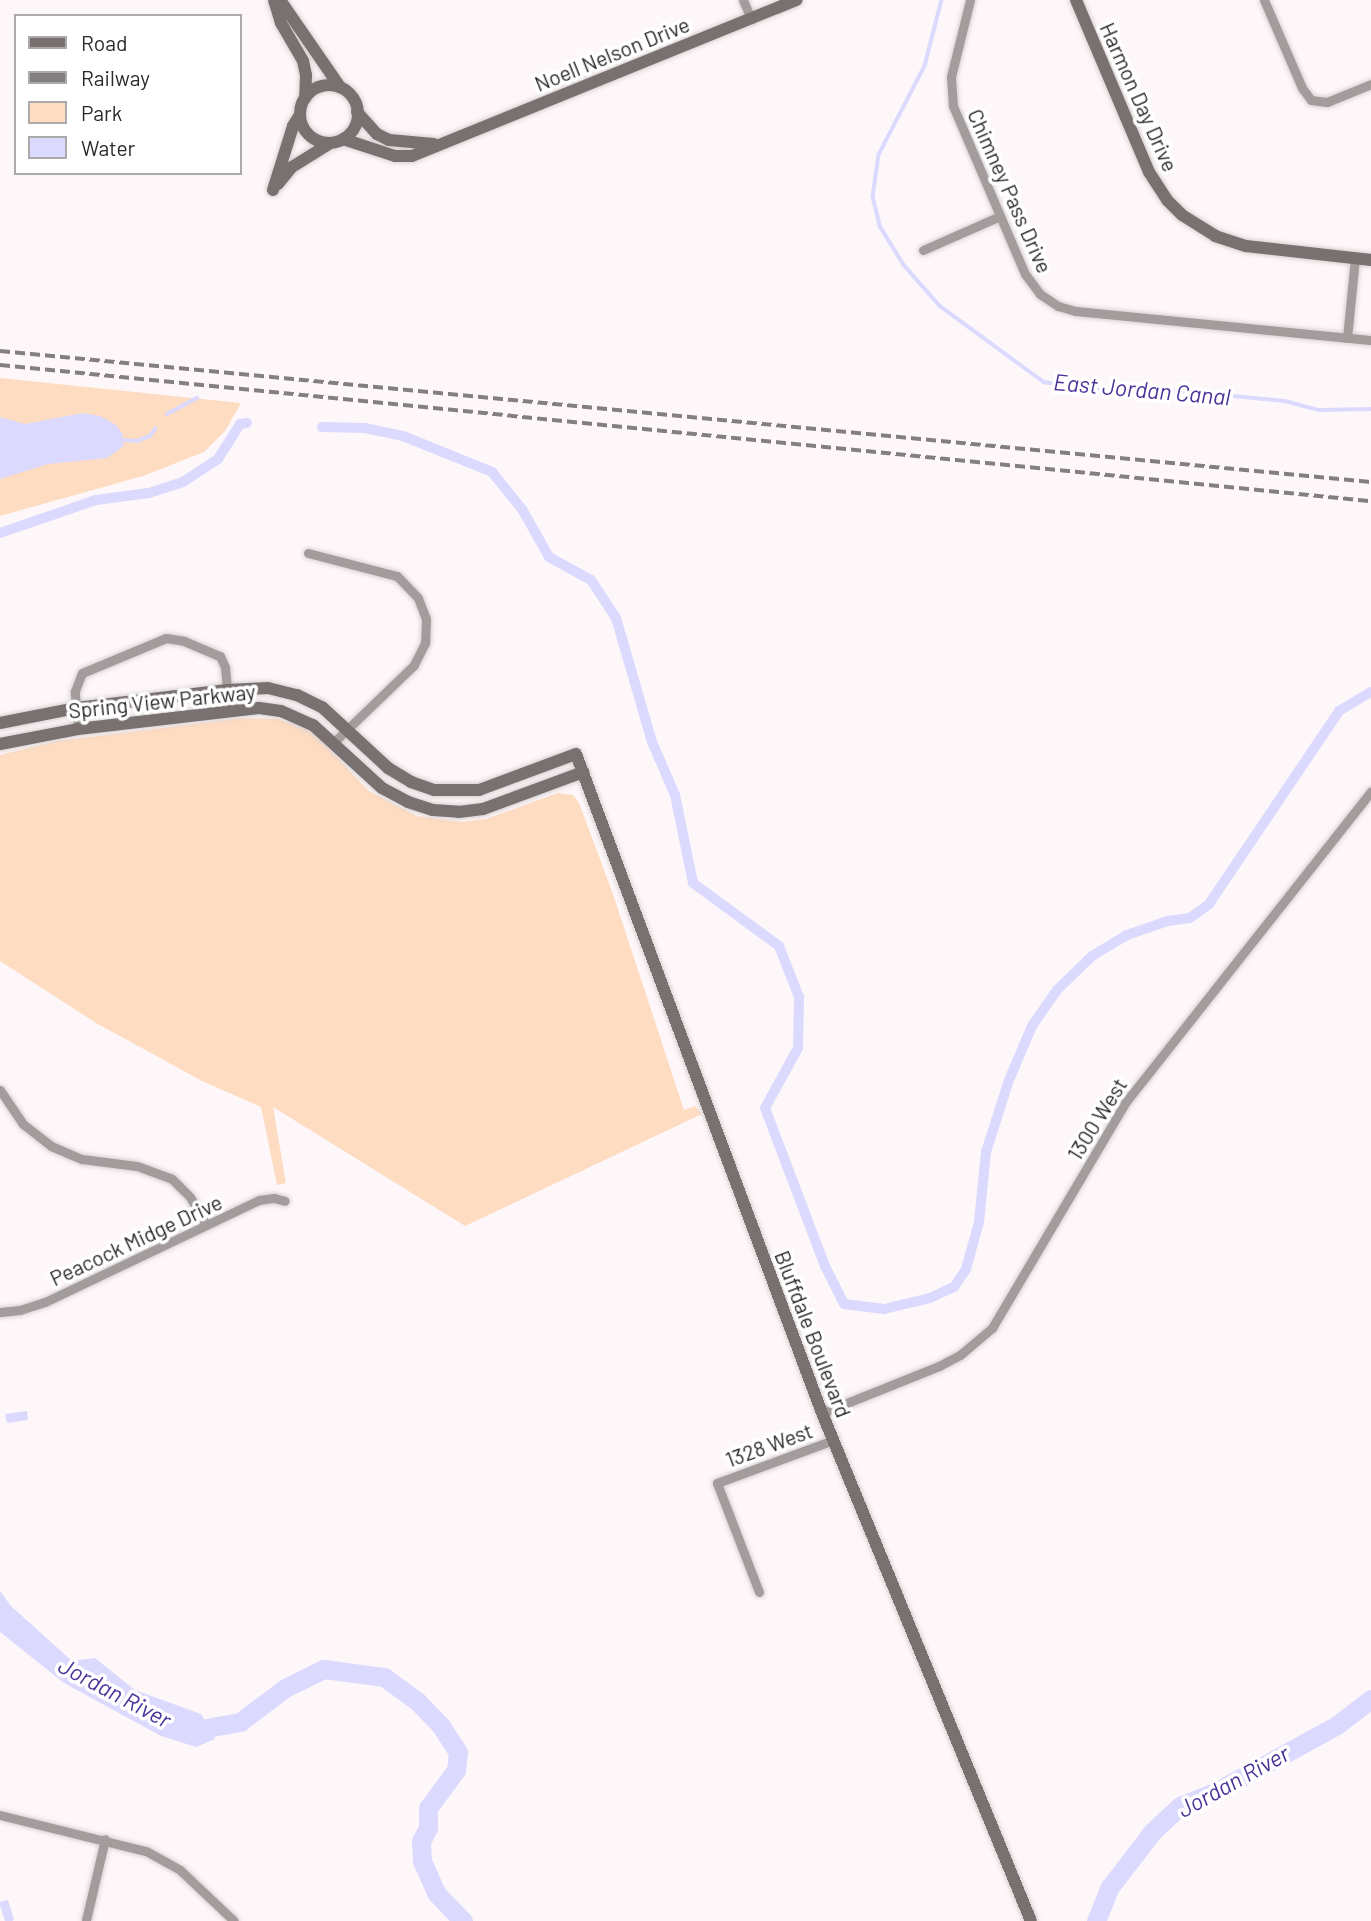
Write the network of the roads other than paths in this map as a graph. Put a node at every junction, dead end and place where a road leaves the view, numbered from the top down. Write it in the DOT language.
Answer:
graph roads {
  1 [pos="274,0"];
  2 [pos="280,0"];
  3 [pos="743,0"];
  4 [pos="797,0"];
  5 [pos="970,0"];
  6 [pos="1076,0"];
  7 [pos="1264,0"];
  8 [pos="751,19"];
  9 [pos="1371,84"];
  10 [pos="340,87"];
  11 [pos="304,98"];
  12 [pos="357,112"];
  13 [pos="300,115"];
  14 [pos="344,139"];
  15 [pos="329,144"];
  16 [pos="442,145"];
  17 [pos="1000,216"];
  18 [pos="923,250"];
  19 [pos="1355,258"];
  20 [pos="1371,260"];
  21 [pos="1347,338"];
  22 [pos="1371,340"];
  23 [pos="308,553"];
  24 [pos="227,690"];
  25 [pos="76,708"];
  26 [pos="229,710"];
  27 [pos="0,723"];
  28 [pos="348,728"];
  29 [pos="78,729"];
  30 [pos="334,742"];
  31 [pos="0,744"];
  32 [pos="576,754"];
  33 [pos="583,772"];
  34 [pos="1371,791"];
  35 [pos="0,1090"];
  36 [pos="285,1201"];
  37 [pos="206,1225"];
  38 [pos="0,1312"];
  39 [pos="822,1413"];
  40 [pos="833,1440"];
  41 [pos="759,1592"];
  42 [pos="0,1815"];
  43 [pos="105,1839"];
  44 [pos="86,1920"];
  45 [pos="234,1921"];
  46 [pos="1031,1921"];
  1 -- 11 [label="street"];
  2 -- 10 [label="street"];
  3 -- 8 [label="street"];
  4 -- 8 [label="street, Noell Nelson Drive"];
  5 -- 17 [label="street, Chimney Pass Drive"];
  6 -- 19 [label="street, Harmon Day Drive"];
  7 -- 9 [label="street"];
  8 -- 16 [label="street, Noell Nelson Drive"];
  10 -- 11 [label="street"];
  10 -- 12 [label="street"];
  11 -- 13 [label="street"];
  12 -- 14 [label="street"];
  12 -- 16 [label="street, Noell Nelson Drive"];
  13 -- 15 [label="street"];
  13 -- 15 [label="street"];
  14 -- 15 [label="street"];
  14 -- 16 [label="street, Noell Nelson Drive"];
  17 -- 18 [label="street"];
  17 -- 21 [label="street, Chimney Pass Drive"];
  19 -- 20 [label="street, Harmon Day Drive"];
  19 -- 21 [label="street"];
  21 -- 22 [label="street, Chimney Pass Drive"];
  23 -- 28 [label="street"];
  24 -- 25 [label="street, Spring View Parkway"];
  24 -- 25 [label="street"];
  24 -- 26 [label="street"];
  24 -- 28 [label="street, Spring View Parkway"];
  25 -- 27 [label="street, Spring View Parkway"];
  25 -- 29 [label="street"];
  26 -- 29 [label="street, Spring View Parkway"];
  26 -- 30 [label="street, Spring View Parkway"];
  28 -- 30 [label="street"];
  28 -- 32 [label="street, Spring View Parkway"];
  29 -- 31 [label="street, Spring View Parkway"];
  30 -- 33 [label="street, Spring View Parkway"];
  32 -- 33 [label="street, Bluffdale Boulevard"];
  33 -- 39 [label="street, Bluffdale Boulevard"];
  34 -- 39 [label="street, 1300 West"];
  35 -- 37 [label="street"];
  36 -- 37 [label="street, Peacock Midge Drive"];
  37 -- 38 [label="street, Peacock Midge Drive"];
  39 -- 40 [label="street, Bluffdale Boulevard"];
  40 -- 41 [label="street, 1328 West"];
  40 -- 46 [label="street, Bluffdale Boulevard"];
  42 -- 43 [label="street"];
  43 -- 44 [label="street"];
  43 -- 45 [label="street"];
}
